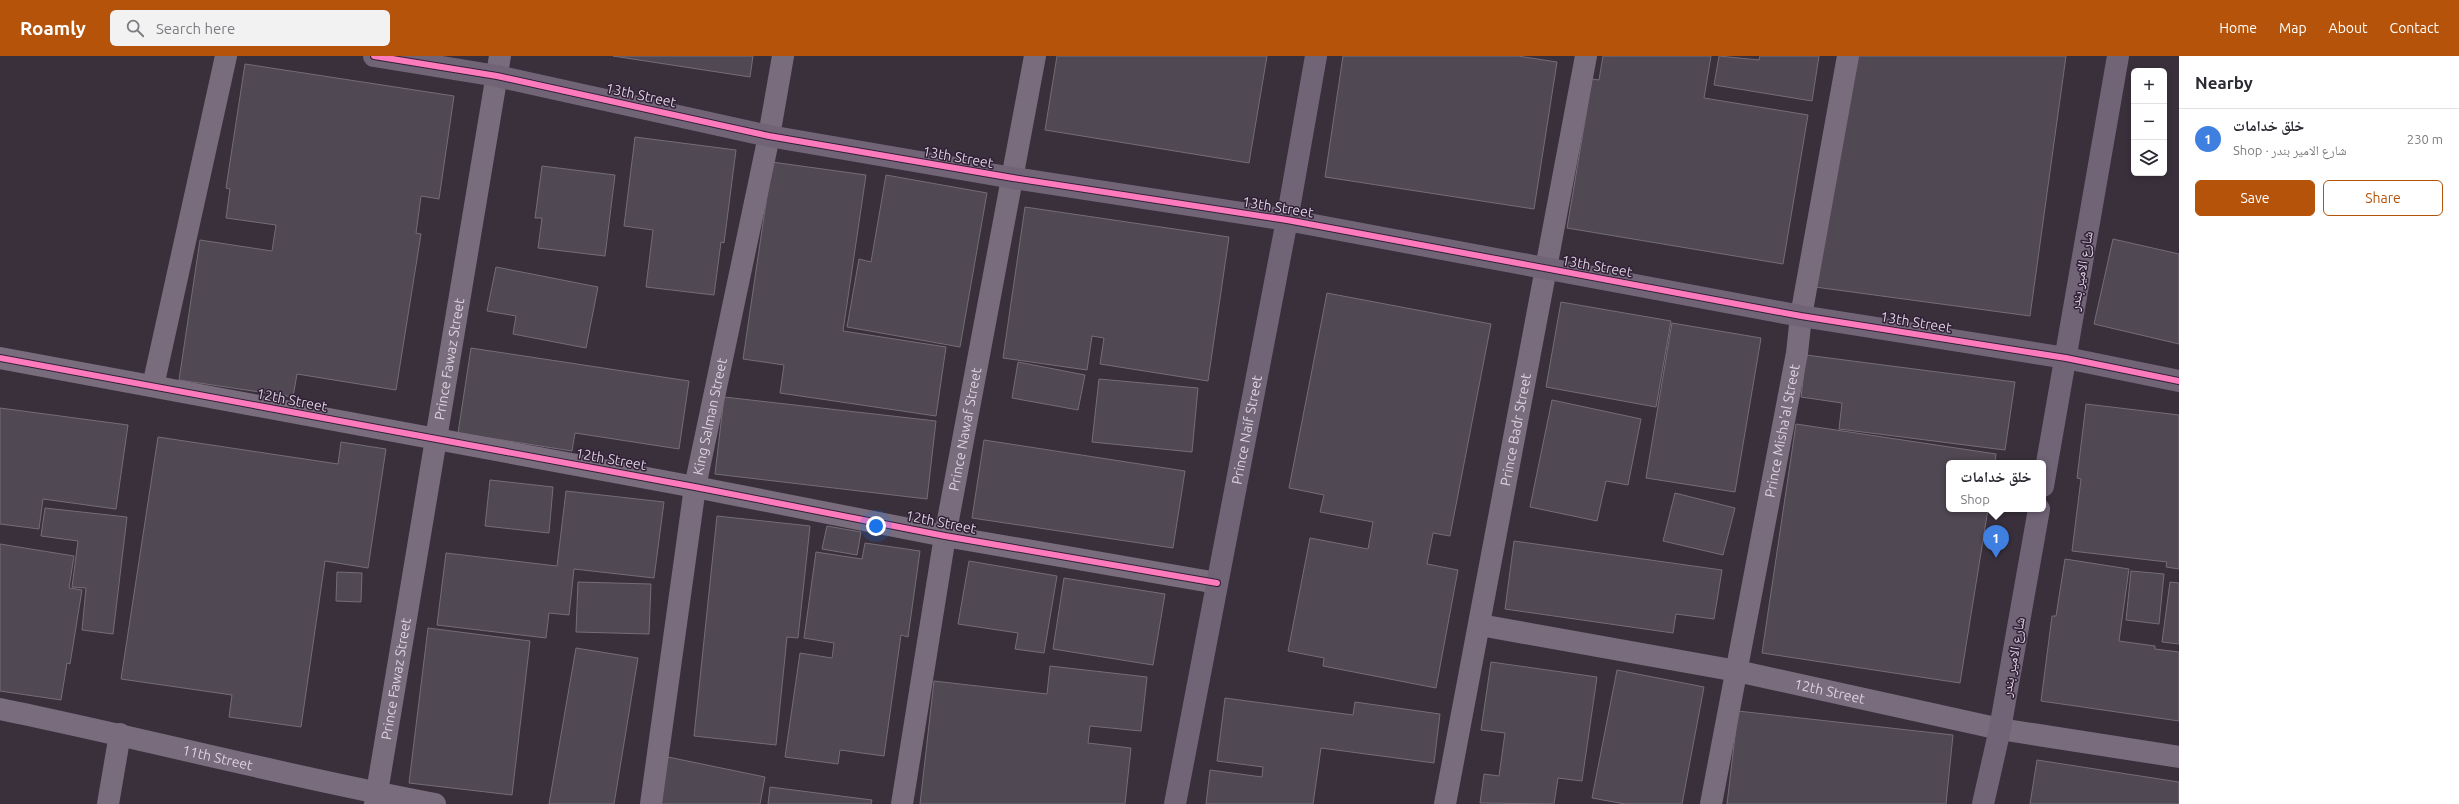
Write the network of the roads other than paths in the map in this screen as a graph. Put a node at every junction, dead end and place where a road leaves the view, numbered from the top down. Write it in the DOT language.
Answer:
graph roads {
  1 [pos="226,56"];
  2 [pos="374,56"];
  3 [pos="783,56"];
  4 [pos="1035,56"];
  5 [pos="1316,56"];
  6 [pos="1586,56"];
  7 [pos="1848,56"];
  8 [pos="2118,56"];
  9 [pos="499,66"];
  10 [pos="769,136"];
  11 [pos="1012,178"];
  12 [pos="1287,220"];
  13 [pos="1546,269"];
  14 [pos="1801,316"];
  15 [pos="0,358"];
  16 [pos="2066,358"];
  17 [pos="2179,381"];
  18 [pos="153,386"];
  19 [pos="435,440"];
  20 [pos="2046,469"];
  21 [pos="695,487"];
  22 [pos="2038,512"];
  23 [pos="945,536"];
  24 [pos="1217,583"];
  25 [pos="1480,625"];
  26 [pos="1736,671"];
  27 [pos="0,709"];
  28 [pos="2000,728"];
  29 [pos="120,734"];
  30 [pos="2179,757"];
  31 [pos="376,799"];
  32 [pos="108,804"];
  33 [pos="436,804"];
  34 [pos="651,804"];
  35 [pos="902,804"];
  36 [pos="1175,804"];
  37 [pos="1445,804"];
  38 [pos="1711,804"];
  39 [pos="1983,804"];
  1 -- 18 [label="street"];
  2 -- 9 [label="street, 13th Street"];
  3 -- 10 [label="street, King Salman Street"];
  4 -- 11 [label="street, Prince Nawaf Street"];
  5 -- 12 [label="street, Prince Naif Street"];
  6 -- 13 [label="street, Prince Badr Street"];
  7 -- 14 [label="street, Prince Misha'al Street"];
  8 -- 16 [label="street, شارع الامير بندر"];
  9 -- 10 [label="street, 13th Street"];
  9 -- 19 [label="street, Prince Fawaz Street"];
  10 -- 11 [label="street, 13th Street"];
  10 -- 21 [label="street, King Salman Street"];
  11 -- 12 [label="street, 13th Street"];
  11 -- 23 [label="street, Prince Nawaf Street"];
  12 -- 13 [label="street, 13th Street"];
  12 -- 24 [label="street, Prince Naif Street"];
  13 -- 14 [label="street, 13th Street"];
  13 -- 25 [label="street, Prince Badr Street"];
  14 -- 16 [label="street, 13th Street"];
  14 -- 26 [label="street, Prince Misha'al Street"];
  15 -- 18 [label="street, 12th Street"];
  16 -- 17 [label="street, 13th Street"];
  16 -- 20 [label="street, شارع الامير بندر"];
  18 -- 19 [label="street, 12th Street"];
  19 -- 21 [label="street, 12th Street"];
  19 -- 31 [label="street, Prince Fawaz Street"];
  21 -- 23 [label="street, 12th Street"];
  21 -- 34 [label="street, King Salman Street"];
  22 -- 28 [label="street, شارع الامير بندر"];
  23 -- 24 [label="street, 12th Street"];
  23 -- 35 [label="street, Prince Nawaf Street"];
  24 -- 36 [label="street, Prince Naif Street"];
  25 -- 26 [label="street, 12th Street"];
  25 -- 37 [label="street, Prince Badr Street"];
  26 -- 28 [label="street, 12th Street"];
  26 -- 38 [label="street, Prince Misha'al Street"];
  27 -- 29 [label="street, 11th Street"];
  28 -- 30 [label="street, 12th Street"];
  28 -- 39 [label="street, شارع الامير بندر"];
  29 -- 31 [label="street, 11th Street"];
  29 -- 32 [label="street"];
  31 -- 33 [label="street, 11th Street"];
}
